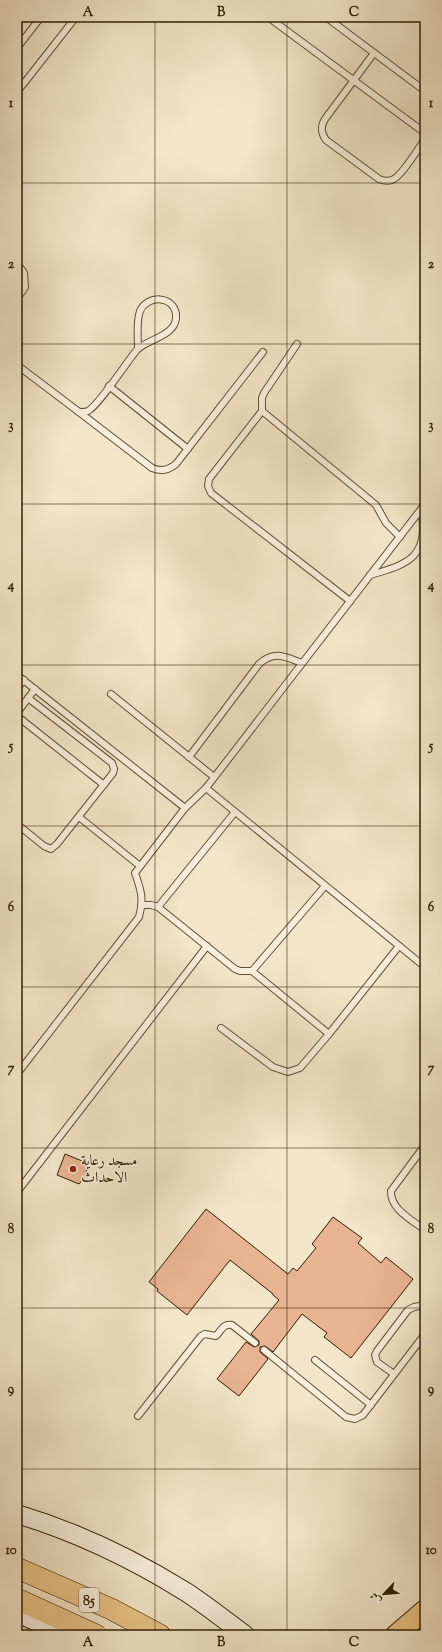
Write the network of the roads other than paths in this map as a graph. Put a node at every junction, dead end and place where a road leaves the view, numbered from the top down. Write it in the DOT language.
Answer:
graph roads {
  1 [pos="41,17"];
  2 [pos="76,17"];
  3 [pos="268,17"];
  4 [pos="326,17"];
  5 [pos="17,48"];
  6 [pos="374,53"];
  7 [pos="354,80"];
  8 [pos="425,91"];
  9 [pos="17,92"];
  10 [pos="425,133"];
  11 [pos="425,140"];
  12 [pos="17,263"];
  13 [pos="17,299"];
  14 [pos="297,344"];
  15 [pos="138,348"];
  16 [pos="263,352"];
  17 [pos="17,365"];
  18 [pos="109,386"];
  19 [pos="79,412"];
  20 [pos="262,412"];
  21 [pos="188,449"];
  22 [pos="423,507"];
  23 [pos="400,537"];
  24 [pos="370,575"];
  25 [pos="350,601"];
  26 [pos="302,663"];
  27 [pos="17,675"];
  28 [pos="24,680"];
  29 [pos="17,688"];
  30 [pos="35,689"];
  31 [pos="111,694"];
  32 [pos="28,698"];
  33 [pos="17,714"];
  34 [pos="189,757"];
  35 [pos="214,777"];
  36 [pos="104,785"];
  37 [pos="206,788"];
  38 [pos="185,808"];
  39 [pos="235,812"];
  40 [pos="79,817"];
  41 [pos="17,824"];
  42 [pos="140,866"];
  43 [pos="325,886"];
  44 [pos="142,905"];
  45 [pos="158,907"];
  46 [pos="207,946"];
  47 [pos="399,946"];
  48 [pos="425,967"];
  49 [pos="252,971"];
  50 [pos="221,1028"];
  51 [pos="330,1034"];
  52 [pos="17,1074"];
  53 [pos="425,1145"];
  54 [pos="17,1192"];
  55 [pos="425,1230"];
  56 [pos="425,1306"];
  57 [pos="425,1334"];
  58 [pos="255,1343"];
  59 [pos="264,1350"];
  60 [pos="315,1360"];
  61 [pos="394,1374"];
  62 [pos="371,1405"];
  63 [pos="138,1416"];
  64 [pos="17,1514"];
  65 [pos="17,1568"];
  66 [pos="17,1599"];
  67 [pos="425,1610"];
  68 [pos="17,1613"];
  69 [pos="67,1635"];
  70 [pos="96,1635"];
  71 [pos="160,1635"];
  72 [pos="245,1635"];
  73 [pos="396,1635"];
  1 -- 5 [label="lane"];
  2 -- 9 [label="lane"];
  3 -- 7 [label="lane"];
  4 -- 6 [label="lane"];
  6 -- 7 [label="lane"];
  6 -- 8 [label="lane"];
  7 -- 10 [label="lane"];
  7 -- 11 [label="lane"];
  12 -- 13 [label="lane"];
  14 -- 20 [label="lane"];
  15 -- 15 [label="lane"];
  15 -- 18 [label="lane"];
  16 -- 21 [label="lane"];
  17 -- 19 [label="lane"];
  18 -- 19 [label="lane"];
  18 -- 21 [label="lane"];
  19 -- 21 [label="lane"];
  20 -- 23 [label="lane"];
  20 -- 25 [label="lane"];
  22 -- 23 [label="lane"];
  22 -- 24 [label="lane"];
  23 -- 24 [label="lane"];
  24 -- 25 [label="lane"];
  25 -- 26 [label="lane"];
  26 -- 34 [label="lane"];
  26 -- 35 [label="lane"];
  27 -- 28 [label="lane"];
  28 -- 29 [label="lane"];
  28 -- 30 [label="lane"];
  30 -- 32 [label="lane"];
  30 -- 38 [label="lane"];
  31 -- 34 [label="lane"];
  32 -- 33 [label="lane"];
  32 -- 36 [label="lane"];
  33 -- 36 [label="lane"];
  34 -- 35 [label="lane"];
  35 -- 37 [label="lane"];
  36 -- 40 [label="lane"];
  37 -- 38 [label="lane"];
  37 -- 39 [label="lane"];
  38 -- 42 [label="lane"];
  39 -- 43 [label="lane"];
  39 -- 45 [label="lane"];
  40 -- 41 [label="lane"];
  40 -- 42 [label="lane"];
  42 -- 44 [label="lane"];
  43 -- 47 [label="lane"];
  43 -- 49 [label="lane"];
  44 -- 45 [label="lane"];
  44 -- 52 [label="lane"];
  45 -- 46 [label="lane"];
  46 -- 49 [label="lane"];
  46 -- 54 [label="lane"];
  47 -- 48 [label="lane"];
  47 -- 51 [label="lane"];
  49 -- 51 [label="lane"];
  50 -- 51 [label="lane"];
  53 -- 55 [label="lane"];
  56 -- 61 [label="lane"];
  57 -- 61 [label="lane"];
  58 -- 63 [label="lane"];
  59 -- 62 [label="lane"];
  60 -- 62 [label="lane"];
  61 -- 62 [label="lane"];
  64 -- 72 [label="main road"];
  65 -- 71 [label="highway, 85"];
  66 -- 70 [label="highway, 85"];
  67 -- 73 [label="main road"];
  68 -- 69 [label="main road"];
}
